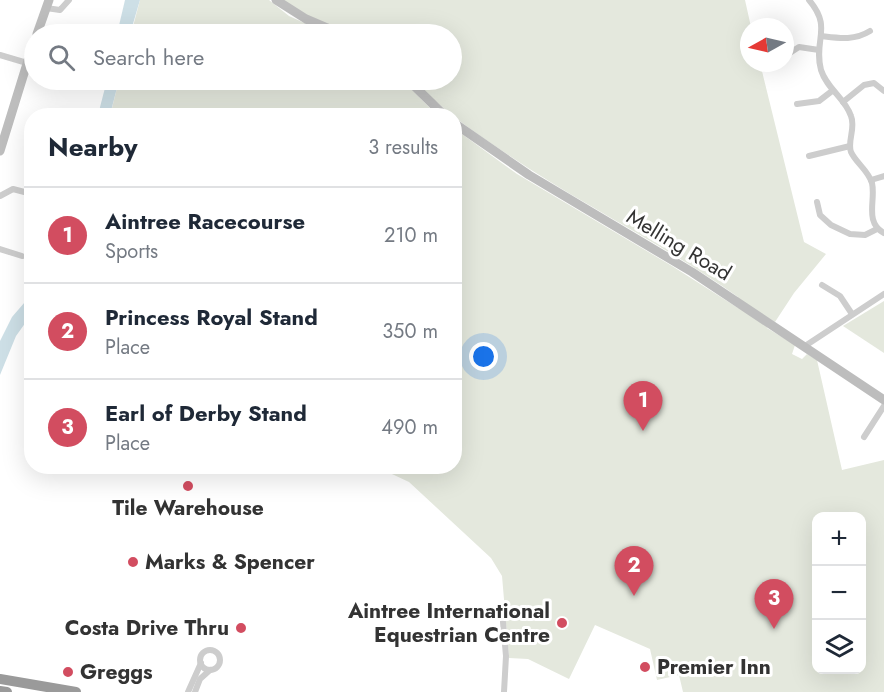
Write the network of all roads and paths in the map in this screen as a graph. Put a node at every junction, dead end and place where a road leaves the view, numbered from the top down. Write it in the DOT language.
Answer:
graph roads {
  1 [pos="69,0"];
  2 [pos="276,0"];
  3 [pos="812,1"];
  4 [pos="47,4"];
  5 [pos="40,24"];
  6 [pos="318,24"];
  7 [pos="870,31"];
  8 [pos="820,36"];
  9 [pos="794,50"];
  10 [pos="819,50"];
  11 [pos="0,55"];
  12 [pos="24,62"];
  13 [pos="24,73"];
  14 [pos="882,89"];
  15 [pos="418,90"];
  16 [pos="832,91"];
  17 [pos="843,102"];
  18 [pos="797,104"];
  19 [pos="437,108"];
  20 [pos="462,129"];
  21 [pos="850,146"];
  22 [pos="0,152"];
  23 [pos="809,156"];
  24 [pos="884,176"];
  25 [pos="871,180"];
  26 [pos="24,192"];
  27 [pos="0,196"];
  28 [pos="817,202"];
  29 [pos="877,229"];
  30 [pos="884,233"];
  31 [pos="0,249"];
  32 [pos="22,256"];
  33 [pos="822,285"];
  34 [pos="831,290"];
  35 [pos="884,294"];
  36 [pos="826,299"];
  37 [pos="852,314"];
  38 [pos="805,346"];
  39 [pos="884,400"];
  40 [pos="884,406"];
  41 [pos="864,437"];
  42 [pos="503,622"];
  43 [pos="201,662"];
  44 [pos="210,670"];
  45 [pos="0,679"];
  46 [pos="0,691"];
  47 [pos="7,692"];
  48 [pos="76,692"];
  49 [pos="188,692"];
  50 [pos="196,692"];
  51 [pos="504,692"];
  1 -- 4 [label="street"];
  2 -- 6 [label="street"];
  3 -- 8 [label="street"];
  4 -- 5 [label="street"];
  7 -- 8 [label="street"];
  8 -- 10 [label="street"];
  9 -- 10 [label="street"];
  10 -- 16 [label="street"];
  11 -- 12 [label="street"];
  13 -- 22 [label="street"];
  14 -- 17 [label="street"];
  15 -- 19 [label="street"];
  16 -- 17 [label="street"];
  16 -- 18 [label="street"];
  17 -- 21 [label="street"];
  20 -- 38 [label="street, Melling Road"];
  21 -- 23 [label="street"];
  21 -- 25 [label="street"];
  24 -- 25 [label="street"];
  25 -- 29 [label="street"];
  26 -- 27 [label="street"];
  28 -- 29 [label="street"];
  29 -- 30 [label="street"];
  31 -- 32 [label="street"];
  33 -- 34 [label="street"];
  34 -- 36 [label="street"];
  34 -- 37 [label="street"];
  35 -- 37 [label="street"];
  37 -- 38 [label="street"];
  38 -- 39 [label="street, Melling Road"];
  40 -- 41 [label="street"];
  42 -- 51 [label="street"];
  43 -- 44 [label="street"];
  43 -- 44 [label="street"];
  43 -- 49 [label="street"];
  44 -- 50 [label="street"];
  45 -- 48 [label="highway"];
  46 -- 47 [label="highway"];
}
